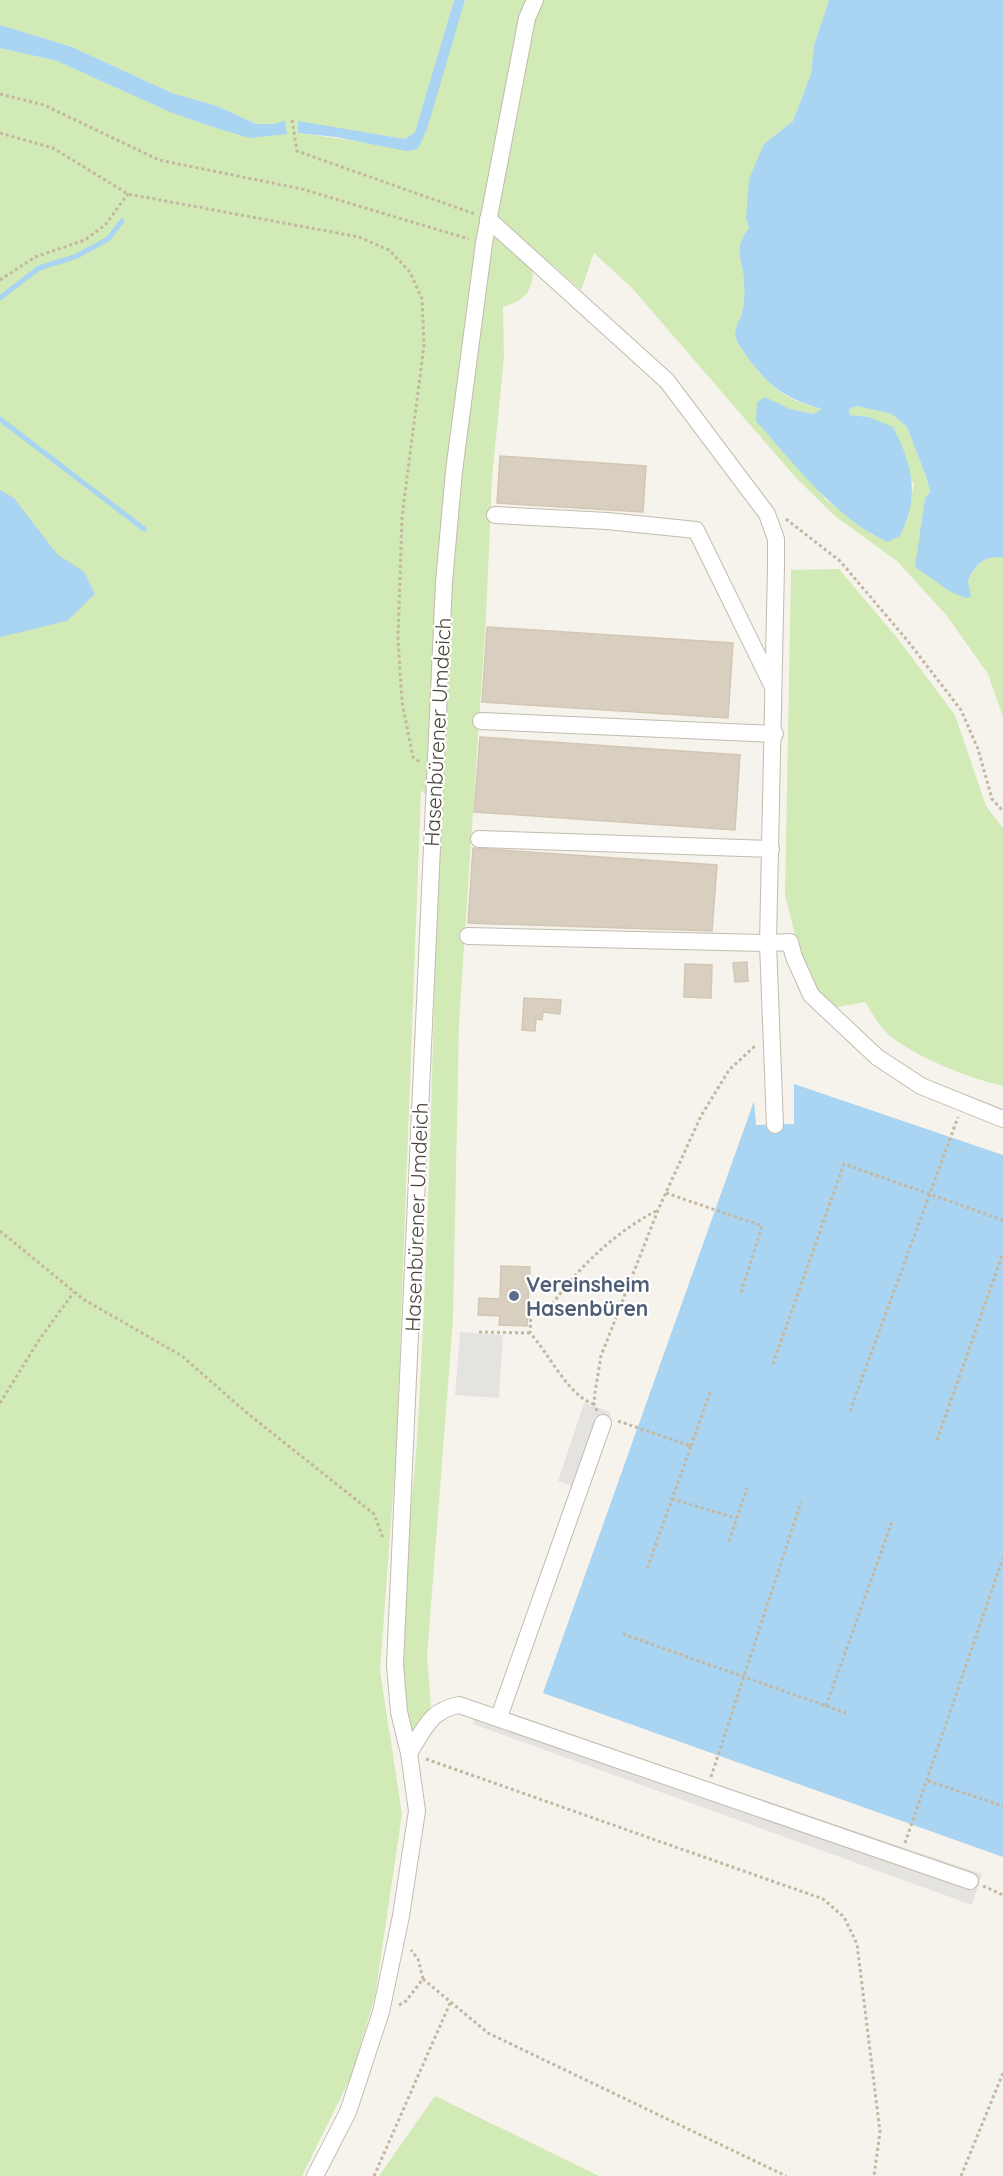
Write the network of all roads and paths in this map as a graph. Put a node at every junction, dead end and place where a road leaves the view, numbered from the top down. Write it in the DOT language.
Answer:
graph roads {
  1 [pos="535,0"];
  2 [pos="0,94"];
  3 [pos="292,120"];
  4 [pos="0,133"];
  5 [pos="128,194"];
  6 [pos="488,219"];
  7 [pos="484,243"];
  8 [pos="0,280"];
  9 [pos="767,514"];
  10 [pos="495,515"];
  11 [pos="775,692"];
  12 [pos="481,721"];
  13 [pos="775,734"];
  14 [pos="434,773"];
  15 [pos="1003,811"];
  16 [pos="479,839"];
  17 [pos="771,849"];
  18 [pos="468,936"];
  19 [pos="768,943"];
  20 [pos="772,1044"];
  21 [pos="963,1104"];
  22 [pos="1003,1119"];
  23 [pos="775,1125"];
  24 [pos="929,1192"];
  25 [pos="666,1193"];
  26 [pos="658,1210"];
  27 [pos="1003,1220"];
  28 [pos="0,1231"];
  29 [pos="1003,1252"];
  30 [pos="74,1292"];
  31 [pos="741,1293"];
  32 [pos="479,1332"];
  33 [pos="530,1333"];
  34 [pos="773,1364"];
  35 [pos="711,1390"];
  36 [pos="0,1403"];
  37 [pos="594,1404"];
  38 [pos="850,1412"];
  39 [pos="603,1423"];
  40 [pos="638,1428"];
  41 [pos="937,1440"];
  42 [pos="691,1446"];
  43 [pos="747,1488"];
  44 [pos="672,1499"];
  45 [pos="801,1502"];
  46 [pos="736,1518"];
  47 [pos="893,1519"];
  48 [pos="729,1542"];
  49 [pos="383,1548"];
  50 [pos="1003,1558"];
  51 [pos="647,1569"];
  52 [pos="623,1634"];
  53 [pos="743,1676"];
  54 [pos="826,1706"];
  55 [pos="846,1713"];
  56 [pos="499,1717"];
  57 [pos="409,1753"];
  58 [pos="928,1781"];
  59 [pos="706,1790"];
  60 [pos="1003,1806"];
  61 [pos="910,1825"];
  62 [pos="970,1881"];
  63 [pos="1003,1895"];
  64 [pos="397,1935"];
  65 [pos="423,1979"];
  66 [pos="451,2001"];
  67 [pos="381,2012"];
  68 [pos="1003,2073"];
  69 [pos="315,2176"];
  70 [pos="374,2176"];
  71 [pos="786,2176"];
  72 [pos="874,2176"];
  73 [pos="961,2176"];
  1 -- 6 [label="street, Hasenbürener Umdeich"];
  2 -- 7 [label="path"];
  3 -- 6 [label="path"];
  4 -- 5 [label="path"];
  5 -- 8 [label="path"];
  5 -- 14 [label="path"];
  6 -- 7 [label="street, Hasenbürener Umdeich"];
  6 -- 9 [label="street"];
  7 -- 14 [label="street, Hasenbürener Umdeich"];
  9 -- 11 [label="street"];
  9 -- 15 [label="path"];
  10 -- 11 [label="street"];
  11 -- 13 [label="street"];
  12 -- 13 [label="street"];
  13 -- 17 [label="street"];
  14 -- 57 [label="street, Hasenbürener Umdeich"];
  16 -- 17 [label="street"];
  17 -- 19 [label="street"];
  18 -- 19 [label="street"];
  19 -- 20 [label="street"];
  19 -- 21 [label="street"];
  20 -- 23 [label="street"];
  20 -- 25 [label="path"];
  21 -- 22 [label="street"];
  21 -- 24 [label="path"];
  24 -- 27 [label="path"];
  24 -- 34 [label="path"];
  24 -- 38 [label="path"];
  25 -- 26 [label="path"];
  25 -- 31 [label="path"];
  26 -- 33 [label="path"];
  26 -- 37 [label="path"];
  28 -- 30 [label="path"];
  29 -- 41 [label="path"];
  30 -- 36 [label="path"];
  30 -- 49 [label="path"];
  32 -- 33 [label="path"];
  33 -- 37 [label="path"];
  35 -- 42 [label="path"];
  37 -- 39 [label="path"];
  39 -- 56 [label="street"];
  40 -- 42 [label="path"];
  42 -- 44 [label="path"];
  43 -- 46 [label="path"];
  44 -- 46 [label="path"];
  44 -- 51 [label="path"];
  45 -- 53 [label="path"];
  46 -- 48 [label="path"];
  47 -- 54 [label="path"];
  50 -- 58 [label="path"];
  52 -- 53 [label="path"];
  53 -- 54 [label="path"];
  53 -- 59 [label="path"];
  54 -- 55 [label="path"];
  56 -- 57 [label="street"];
  56 -- 59 [label="street"];
  57 -- 64 [label="street, Hasenbürener Umdeich"];
  57 -- 72 [label="path"];
  58 -- 60 [label="path"];
  58 -- 61 [label="path"];
  59 -- 62 [label="street"];
  62 -- 63 [label="path"];
  64 -- 65 [label="path"];
  64 -- 67 [label="street, Hasenbürener Umdeich"];
  65 -- 66 [label="path"];
  65 -- 67 [label="path"];
  66 -- 70 [label="path"];
  66 -- 71 [label="path"];
  67 -- 69 [label="street, Hasenbürener Umdeich"];
  68 -- 73 [label="path"];
}
